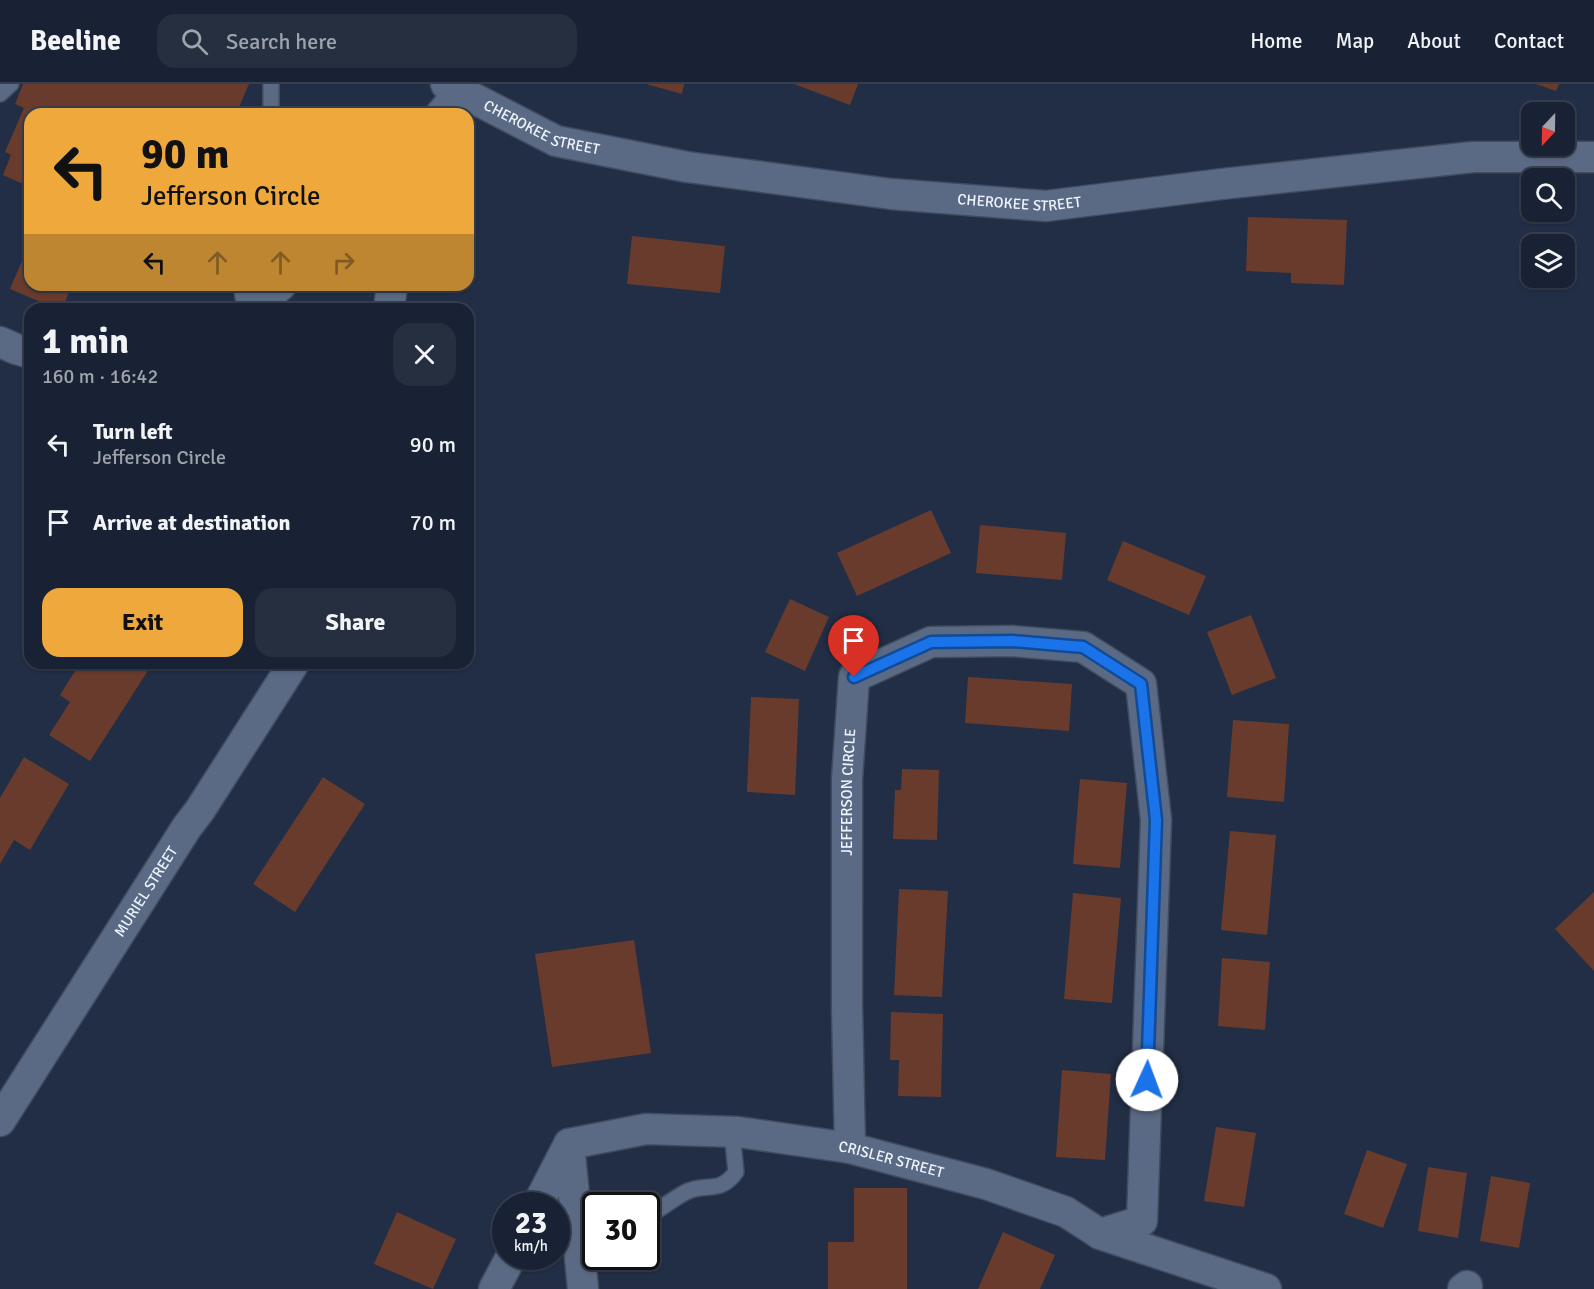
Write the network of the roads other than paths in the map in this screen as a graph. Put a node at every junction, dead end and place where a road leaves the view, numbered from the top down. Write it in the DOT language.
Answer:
graph roads {
  1 [pos="11,84"];
  2 [pos="271,84"];
  3 [pos="453,88"];
  4 [pos="0,94"];
  5 [pos="271,108"];
  6 [pos="444,108"];
  7 [pos="1594,157"];
  8 [pos="274,291"];
  9 [pos="261,303"];
  10 [pos="0,342"];
  11 [pos="24,351"];
  12 [pos="290,669"];
  13 [pos="0,1121"];
  14 [pos="732,1131"];
  15 [pos="569,1144"];
  16 [pos="850,1148"];
  17 [pos="544,1192"];
  18 [pos="660,1209"];
  19 [pos="582,1220"];
  20 [pos="1100,1234"];
  21 [pos="504,1270"];
  22 [pos="586,1270"];
  23 [pos="494,1289"];
  24 [pos="583,1289"];
  25 [pos="1266,1289"];
  1 -- 4 [label="lane"];
  2 -- 5 [label="lane"];
  3 -- 6 [label="street"];
  3 -- 7 [label="street, CHEROKEE STREET"];
  8 -- 9 [label="street"];
  10 -- 11 [label="street"];
  12 -- 13 [label="street, MURIEL STREET"];
  14 -- 15 [label="street, CRISLER STREET"];
  14 -- 16 [label="street, CRISLER STREET"];
  14 -- 18 [label="lane"];
  15 -- 17 [label="street"];
  15 -- 19 [label="street"];
  16 -- 20 [label="street, CRISLER STREET"];
  16 -- 20 [label="street, JEFFERSON CIRCLE"];
  20 -- 25 [label="street, CRISLER STREET"];
  21 -- 23 [label="street"];
  22 -- 24 [label="street"];
}
